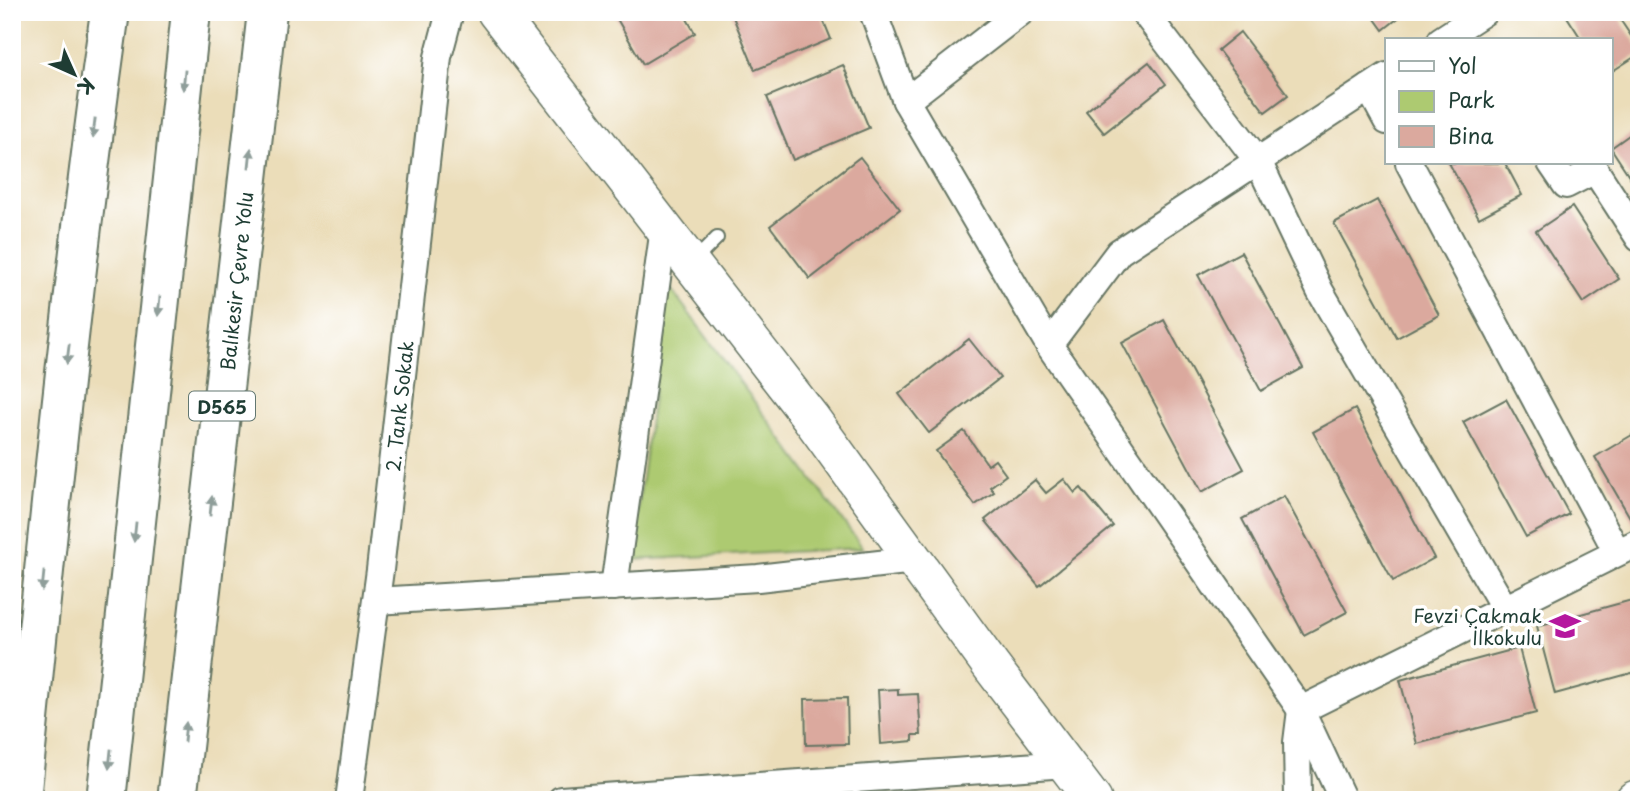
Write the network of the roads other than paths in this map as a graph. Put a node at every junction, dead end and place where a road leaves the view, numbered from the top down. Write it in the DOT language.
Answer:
graph roads {
  1 [pos="110,12"];
  2 [pos="191,12"];
  3 [pos="267,12"];
  4 [pos="450,12"];
  5 [pos="496,12"];
  6 [pos="873,12"];
  7 [pos="1021,12"];
  8 [pos="1144,12"];
  9 [pos="1484,12"];
  10 [pos="1455,30"];
  11 [pos="1378,82"];
  12 [pos="906,101"];
  13 [pos="1385,112"];
  14 [pos="1258,161"];
  15 [pos="1410,164"];
  16 [pos="1552,164"];
  17 [pos="664,228"];
  18 [pos="717,238"];
  19 [pos="1639,238"];
  20 [pos="692,264"];
  21 [pos="1049,345"];
  22 [pos="1628,547"];
  23 [pos="914,560"];
  24 [pos="614,587"];
  25 [pos="376,601"];
  26 [pos="1505,609"];
  27 [pos="1301,710"];
  28 [pos="20,739"];
  29 [pos="1066,764"];
  30 [pos="21,800"];
  31 [pos="106,800"];
  32 [pos="177,800"];
  33 [pos="349,800"];
  34 [pos="561,800"];
  35 [pos="1093,800"];
  36 [pos="1298,800"];
  37 [pos="1343,800"];
  1 -- 28 [label="highway, one-way"];
  2 -- 31 [label="highway, one-way"];
  32 -- 3 [label="highway, Balıkesir Çevre Yolu / D565, one-way"];
  4 -- 25 [label="street, 2. Tank Sokak"];
  5 -- 17 [label="street"];
  6 -- 12 [label="street"];
  7 -- 12 [label="street"];
  8 -- 14 [label="street"];
  9 -- 10 [label="street"];
  11 -- 13 [label="street"];
  11 -- 14 [label="street"];
  12 -- 21 [label="street"];
  14 -- 21 [label="street"];
  14 -- 26 [label="street"];
  15 -- 22 [label="street"];
  16 -- 19 [label="street"];
  17 -- 20 [label="street"];
  17 -- 24 [label="street"];
  18 -- 20 [label="lane"];
  20 -- 23 [label="street"];
  21 -- 27 [label="street"];
  22 -- 26 [label="street"];
  23 -- 24 [label="street"];
  23 -- 29 [label="street"];
  24 -- 25 [label="street"];
  25 -- 33 [label="street, 2. Tank Sokak"];
  26 -- 27 [label="street"];
  27 -- 36 [label="street"];
  27 -- 37 [label="street"];
  28 -- 30 [label="highway"];
  29 -- 34 [label="street"];
  29 -- 35 [label="street"];
}
